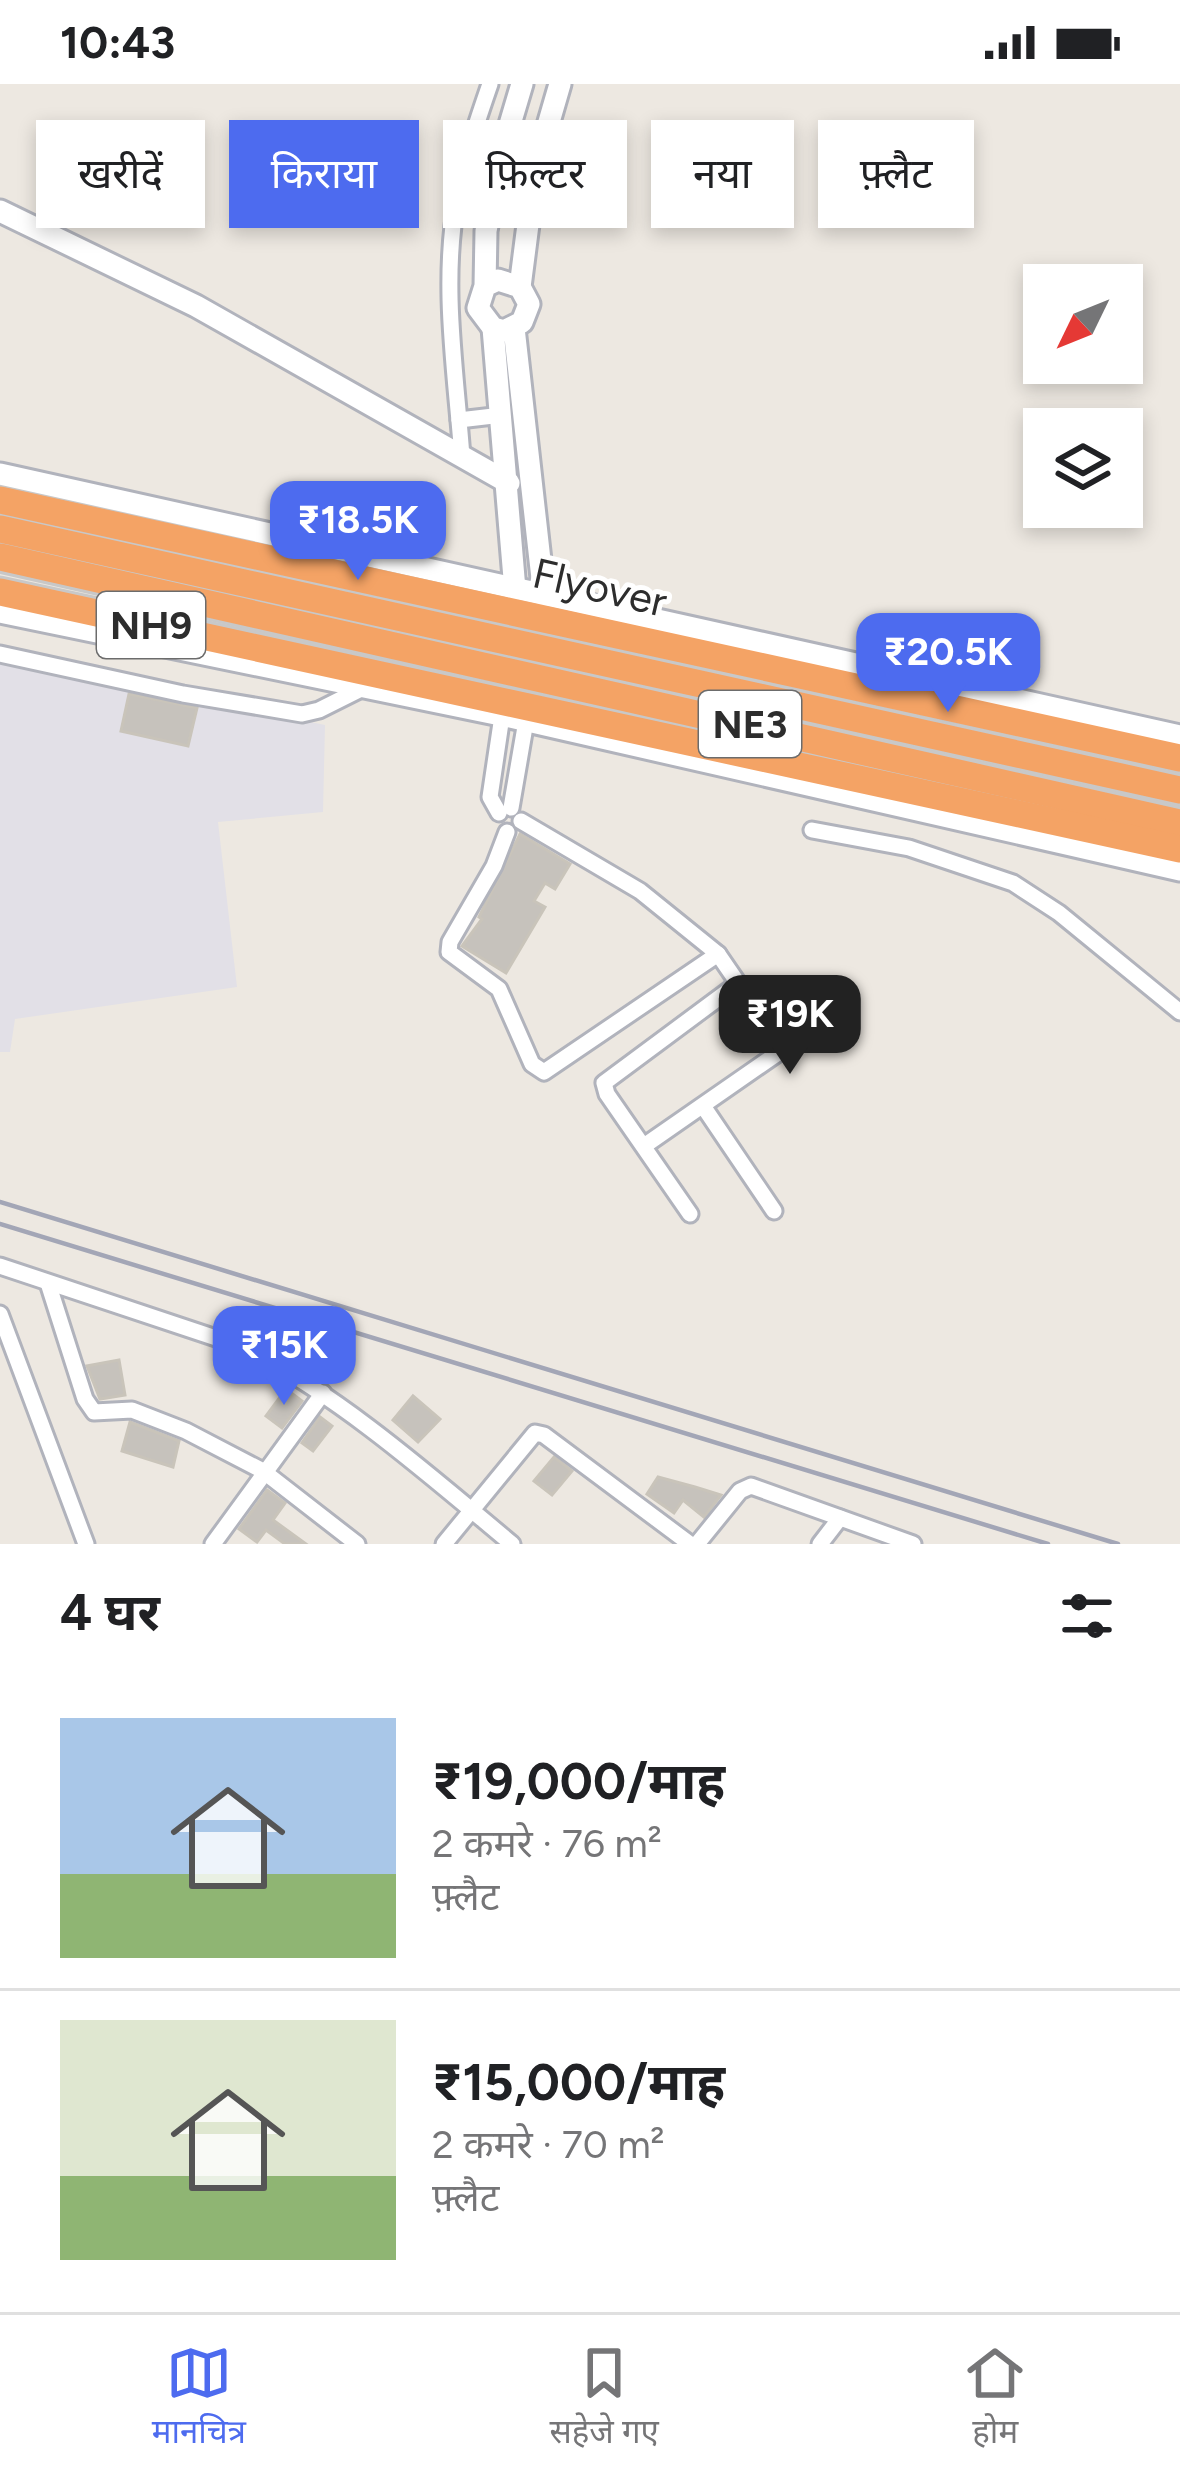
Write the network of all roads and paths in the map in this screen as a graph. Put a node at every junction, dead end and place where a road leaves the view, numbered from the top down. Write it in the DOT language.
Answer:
graph roads {
  1 [pos="490,84"];
  2 [pos="522,84"];
  3 [pos="560,84"];
  4 [pos="0,211"];
  5 [pos="485,286"];
  6 [pos="520,286"];
  7 [pos="504,328"];
  8 [pos="502,415"];
  9 [pos="459,420"];
  10 [pos="462,457"];
  11 [pos="0,474"];
  12 [pos="509,483"];
  13 [pos="0,500"];
  14 [pos="0,529"];
  15 [pos="0,557"];
  16 [pos="515,590"];
  17 [pos="0,592"];
  18 [pos="544,596"];
  19 [pos="0,611"];
  20 [pos="726,647"];
  21 [pos="0,654"];
  22 [pos="363,688"];
  23 [pos="502,716"];
  24 [pos="526,721"];
  25 [pos="573,724"];
  26 [pos="1180,736"];
  27 [pos="1180,758"];
  28 [pos="786,772"];
  29 [pos="1180,790"];
  30 [pos="510,814"];
  31 [pos="1180,823"];
  32 [pos="812,830"];
  33 [pos="1180,849"];
  34 [pos="1180,870"];
  35 [pos="718,954"];
  36 [pos="736,985"];
  37 [pos="1180,1012"];
  38 [pos="703,1106"];
  39 [pos="644,1146"];
  40 [pos="774,1211"];
  41 [pos="690,1214"];
  42 [pos="0,1266"];
  43 [pos="48,1282"];
  44 [pos="0,1314"];
  45 [pos="323,1393"];
  46 [pos="263,1471"];
  47 [pos="471,1510"];
  48 [pos="841,1518"];
  49 [pos="335,1527"];
  50 [pos="86,1544"];
  51 [pos="213,1544"];
  52 [pos="322,1544"];
  53 [pos="357,1544"];
  54 [pos="444,1544"];
  55 [pos="512,1544"];
  56 [pos="693,1544"];
  57 [pos="820,1544"];
  58 [pos="913,1544"];
  1 -- 9 [label="street"];
  2 -- 5 [label="street"];
  3 -- 6 [label="street"];
  4 -- 10 [label="street"];
  5 -- 6 [label="street"];
  5 -- 7 [label="street"];
  6 -- 7 [label="street"];
  7 -- 8 [label="street"];
  7 -- 18 [label="street"];
  8 -- 9 [label="street"];
  8 -- 12 [label="street"];
  9 -- 10 [label="street"];
  10 -- 12 [label="street"];
  11 -- 16 [label="street"];
  12 -- 16 [label="street"];
  13 -- 20 [label="highway, Flyover / NH9"];
  14 -- 29 [label="highway, NE3"];
  15 -- 31 [label="highway, NE3"];
  16 -- 18 [label="street"];
  17 -- 25 [label="highway, NH9"];
  18 -- 20 [label="street"];
  19 -- 22 [label="street"];
  20 -- 26 [label="street"];
  20 -- 27 [label="highway, Flyover / NH9"];
  21 -- 22 [label="street"];
  22 -- 23 [label="street"];
  23 -- 24 [label="street"];
  23 -- 30 [label="street"];
  24 -- 25 [label="street"];
  24 -- 30 [label="street"];
  25 -- 28 [label="highway, NH9"];
  28 -- 33 [label="highway, NH9"];
  28 -- 34 [label="street"];
  30 -- 35 [label="street"];
  30 -- 35 [label="street"];
  32 -- 37 [label="street"];
  35 -- 36 [label="street"];
  36 -- 38 [label="street"];
  36 -- 39 [label="street"];
  38 -- 39 [label="street"];
  38 -- 40 [label="street"];
  39 -- 41 [label="street"];
  42 -- 43 [label="street"];
  43 -- 45 [label="street"];
  43 -- 46 [label="street"];
  44 -- 50 [label="street"];
  45 -- 46 [label="street"];
  45 -- 47 [label="street"];
  46 -- 49 [label="street"];
  46 -- 51 [label="street"];
  47 -- 54 [label="street"];
  47 -- 55 [label="street"];
  47 -- 56 [label="street"];
  48 -- 56 [label="street"];
  48 -- 57 [label="street"];
  48 -- 58 [label="street"];
  49 -- 52 [label="street"];
  49 -- 53 [label="street"];
}
